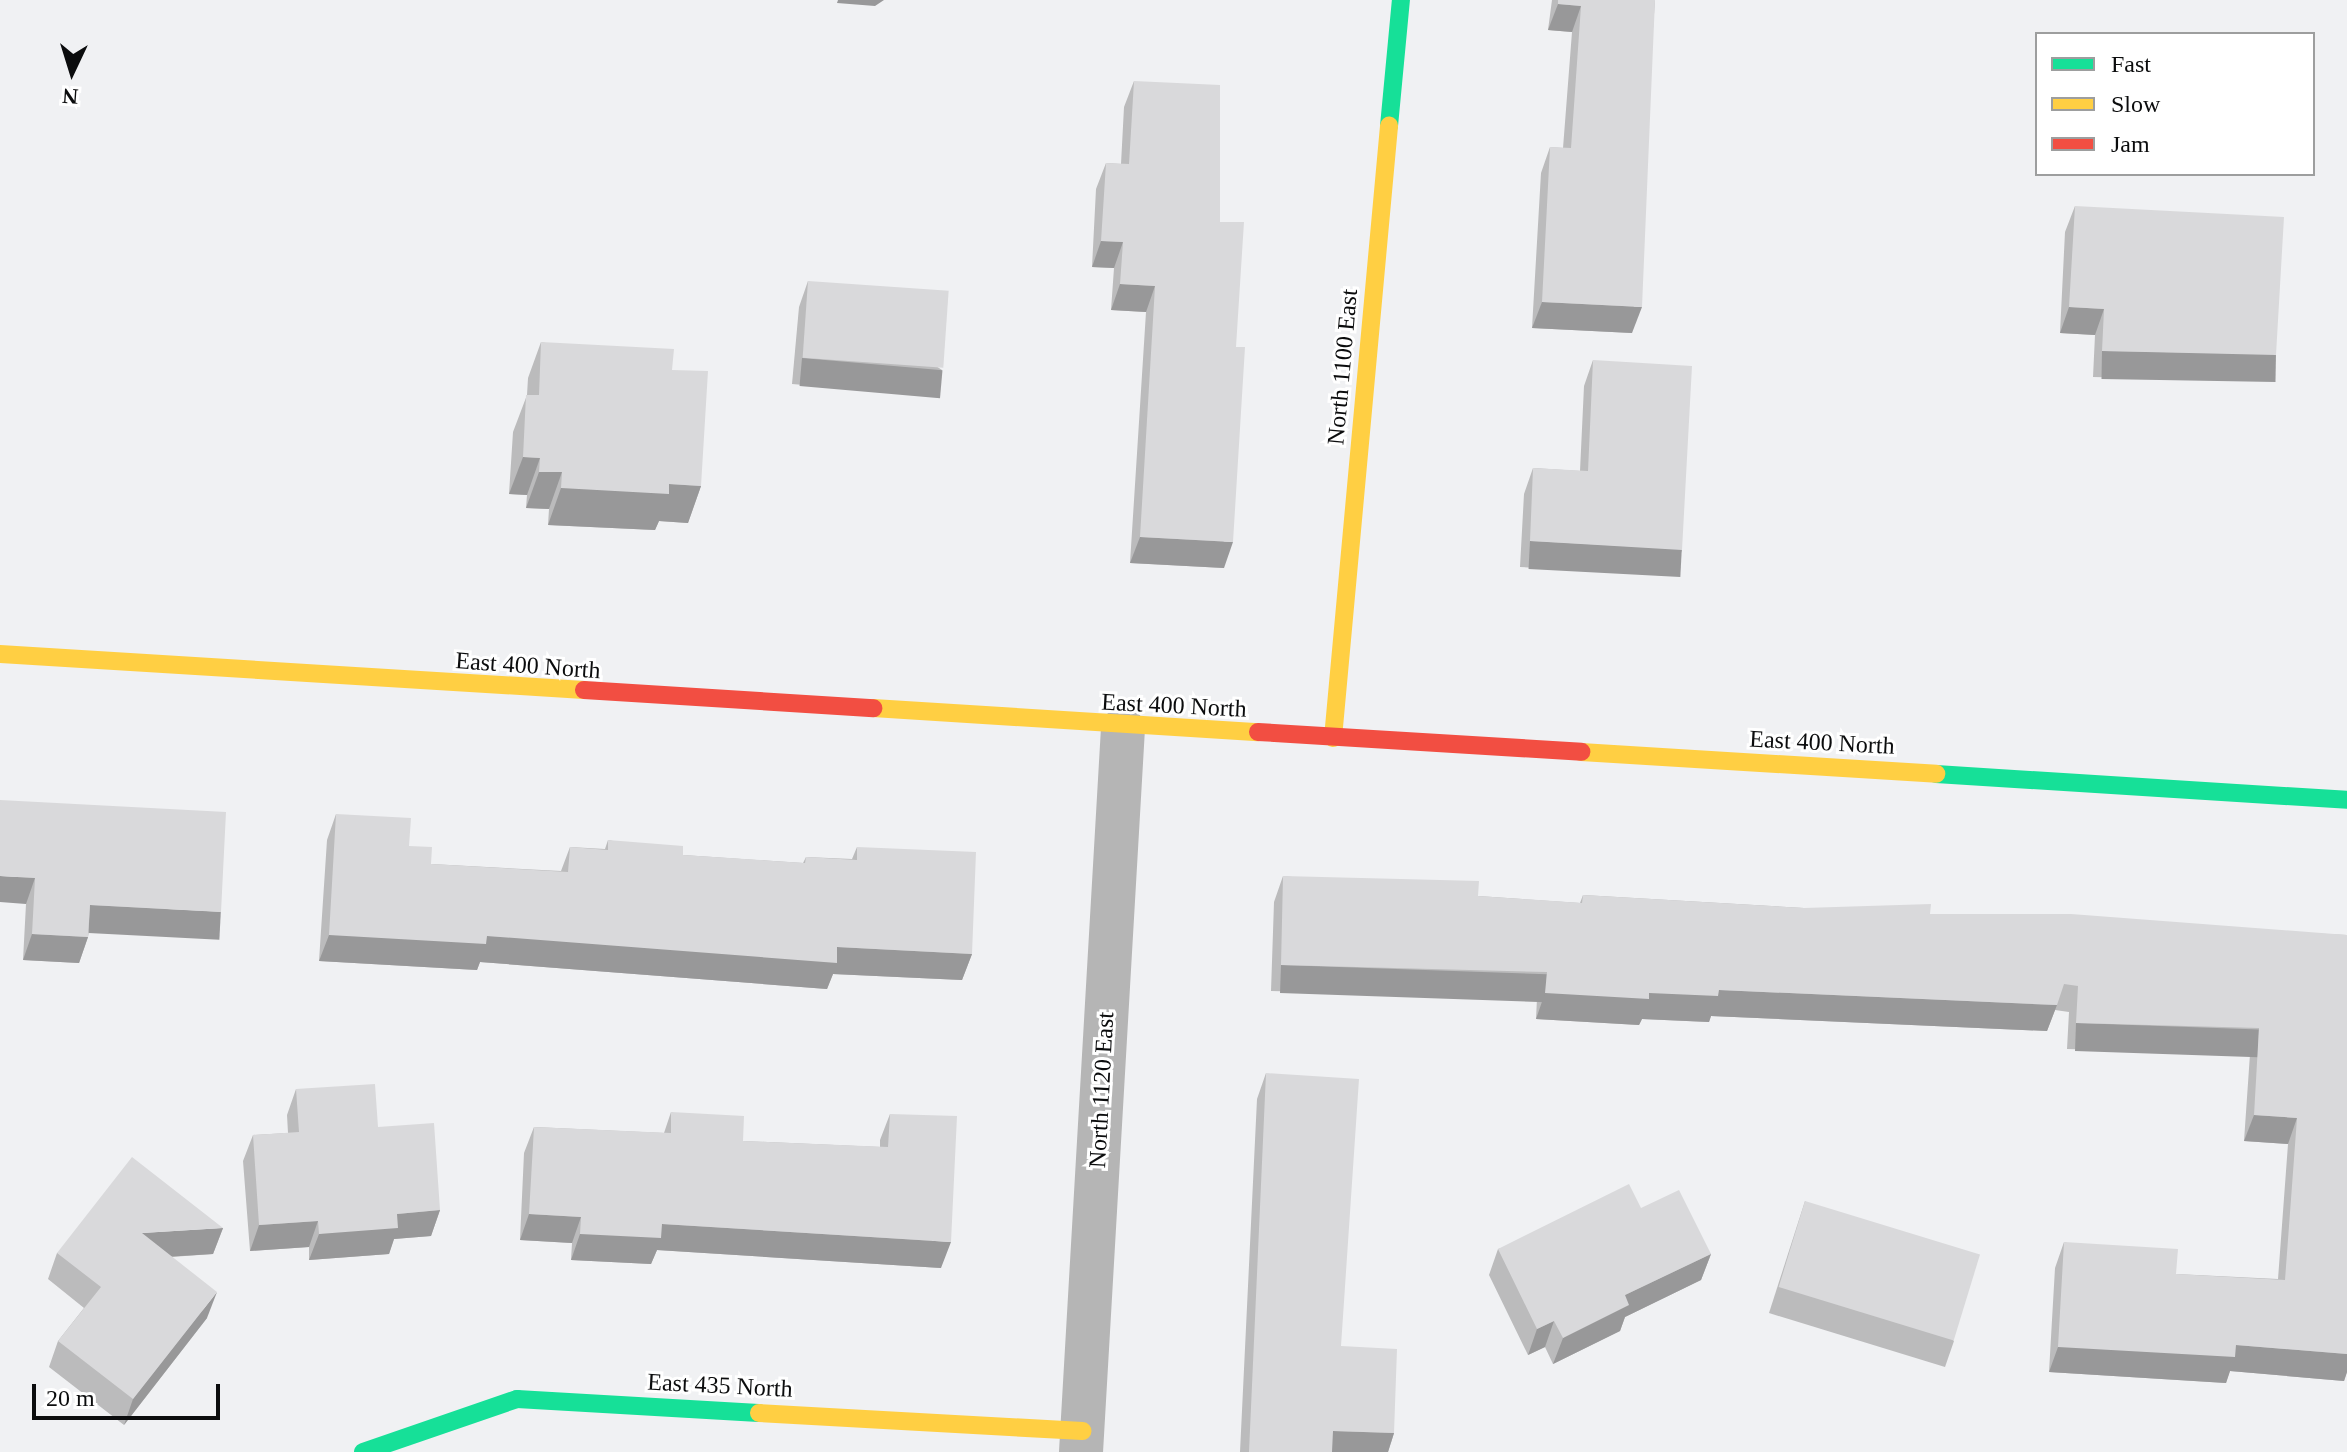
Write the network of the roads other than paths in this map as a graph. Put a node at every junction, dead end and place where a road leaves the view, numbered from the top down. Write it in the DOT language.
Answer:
graph roads {
  1 [pos="1401,0"];
  2 [pos="0,654"];
  3 [pos="1123,729"];
  4 [pos="1333,738"];
  5 [pos="2347,800"];
  6 [pos="1082,1441"];
  7 [pos="363,1452"];
  1 -- 4 [label="street, North 1100 East"];
  2 -- 3 [label="street, East 400 North"];
  3 -- 4 [label="street, East 400 North"];
  3 -- 6 [label="street, North 1120 East"];
  4 -- 5 [label="street, East 400 North"];
  6 -- 7 [label="street, East 435 North"];
}
